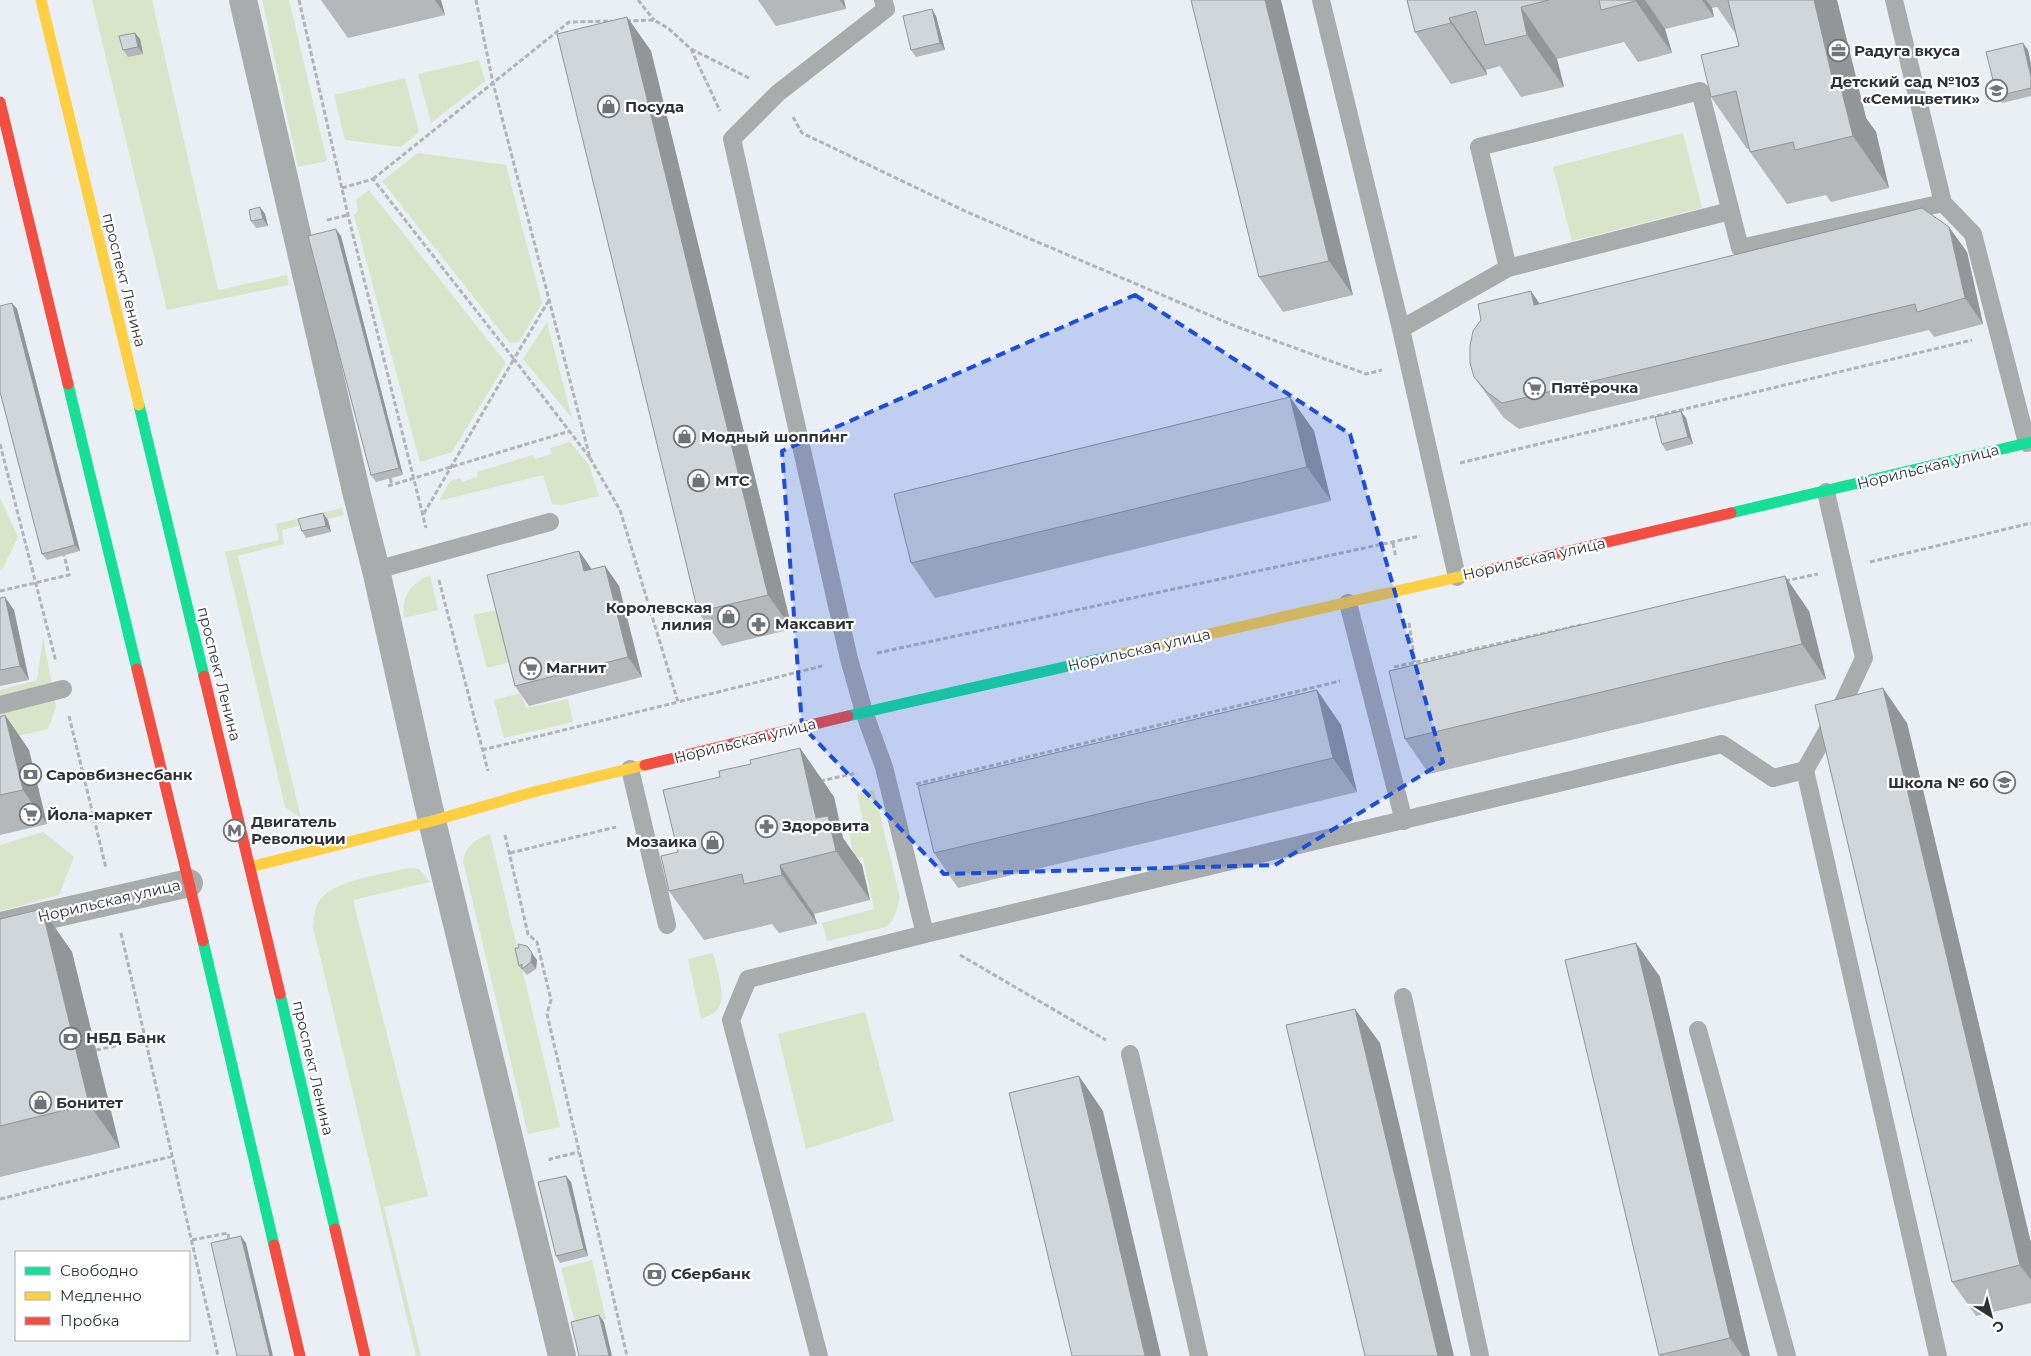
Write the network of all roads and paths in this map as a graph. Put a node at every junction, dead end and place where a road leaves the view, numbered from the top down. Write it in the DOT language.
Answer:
graph roads {
  1 [pos="41,0"];
  2 [pos="243,0"];
  3 [pos="299,0"];
  4 [pos="476,0"];
  5 [pos="638,0"];
  6 [pos="883,0"];
  7 [pos="1321,0"];
  8 [pos="1894,0"];
  9 [pos="654,20"];
  10 [pos="692,49"];
  11 [pos="493,83"];
  12 [pos="778,93"];
  13 [pos="0,102"];
  14 [pos="732,139"];
  15 [pos="372,179"];
  16 [pos="342,188"];
  17 [pos="1943,203"];
  18 [pos="1730,211"];
  19 [pos="348,215"];
  20 [pos="323,222"];
  21 [pos="1508,268"];
  22 [pos="549,300"];
  23 [pos="1401,329"];
  24 [pos="1998,334"];
  25 [pos="514,359"];
  26 [pos="1409,364"];
  27 [pos="570,431"];
  28 [pos="2029,443"];
  29 [pos="590,458"];
  30 [pos="451,468"];
  31 [pos="1432,469"];
  32 [pos="390,478"];
  33 [pos="413,479"];
  34 [pos="392,485"];
  35 [pos="1826,492"];
  36 [pos="422,515"];
  37 [pos="550,522"];
  38 [pos="2031,523"];
  39 [pos="1445,530"];
  40 [pos="432,553"];
  41 [pos="64,556"];
  42 [pos="1844,568"];
  43 [pos="376,570"];
  44 [pos="1457,577"];
  45 [pos="1776,583"];
  46 [pos="0,591"];
  47 [pos="1348,604"];
  48 [pos="1591,623"];
  49 [pos="848,659"];
  50 [pos="1366,675"];
  51 [pos="62,690"];
  52 [pos="678,702"];
  53 [pos="0,705"];
  54 [pos="864,712"];
  55 [pos="482,750"];
  56 [pos="884,767"];
  57 [pos="630,769"];
  58 [pos="1805,770"];
  59 [pos="816,782"];
  60 [pos="496,802"];
  61 [pos="432,821"];
  62 [pos="642,821"];
  63 [pos="1404,821"];
  64 [pos="510,853"];
  65 [pos="250,867"];
  66 [pos="189,883"];
  67 [pos="667,925"];
  68 [pos="0,926"];
  69 [pos="925,934"];
  70 [pos="1402,997"];
  71 [pos="1698,1030"];
  72 [pos="146,1040"];
  73 [pos="96,1050"];
  74 [pos="1130,1054"];
  75 [pos="579,1152"];
  76 [pos="173,1156"];
  77 [pos="552,1168"];
  78 [pos="0,1199"];
  79 [pos="192,1240"];
  80 [pos="230,1246"];
  81 [pos="300,1356"];
  82 [pos="365,1356"];
  83 [pos="562,1356"];
  84 [pos="627,1356"];
  85 [pos="819,1356"];
  86 [pos="1199,1356"];
  87 [pos="1480,1356"];
  88 [pos="1787,1356"];
  89 [pos="1938,1356"];
  1 -- 65 [label="main road, проспект Ленина"];
  2 -- 43 [label="street"];
  3 -- 16 [label="path"];
  4 -- 11 [label="path"];
  5 -- 9 [label="path"];
  6 -- 12 [label="lane"];
  7 -- 23 [label="lane"];
  8 -- 17 [label="lane"];
  9 -- 10 [label="path"];
  9 -- 11 [label="path"];
  10 -- 12 [label="path"];
  10 -- 14 [label="path"];
  11 -- 15 [label="path"];
  11 -- 22 [label="path"];
  12 -- 14 [label="lane"];
  12 -- 26 [label="path"];
  13 -- 66 [label="main road"];
  14 -- 49 [label="lane"];
  15 -- 16 [label="path"];
  15 -- 25 [label="path"];
  16 -- 19 [label="path"];
  17 -- 18 [label="lane"];
  17 -- 24 [label="lane"];
  18 -- 21 [label="lane"];
  18 -- 21 [label="lane"];
  19 -- 20 [label="path"];
  19 -- 33 [label="path"];
  21 -- 23 [label="lane"];
  22 -- 25 [label="path"];
  22 -- 29 [label="path"];
  23 -- 26 [label="lane"];
  24 -- 28 [label="lane"];
  24 -- 31 [label="path"];
  25 -- 27 [label="path"];
  25 -- 30 [label="path"];
  26 -- 31 [label="lane"];
  27 -- 29 [label="path"];
  27 -- 30 [label="path"];
  28 -- 35 [label="main road, Норильская улица"];
  29 -- 52 [label="path"];
  30 -- 33 [label="path"];
  30 -- 36 [label="path"];
  31 -- 39 [label="lane"];
  32 -- 34 [label="path"];
  33 -- 36 [label="path"];
  35 -- 42 [label="lane"];
  35 -- 44 [label="main road, Норильская улица"];
  36 -- 40 [label="path"];
  37 -- 40 [label="lane"];
  38 -- 42 [label="path"];
  39 -- 44 [label="lane"];
  39 -- 49 [label="path"];
  40 -- 43 [label="lane"];
  40 -- 55 [label="path"];
  41 -- 46 [label="path"];
  42 -- 45 [label="path"];
  42 -- 58 [label="lane"];
  43 -- 61 [label="street"];
  44 -- 47 [label="main road, Норильская улица"];
  47 -- 50 [label="lane"];
  47 -- 54 [label="main road, Норильская улица"];
  48 -- 50 [label="path"];
  49 -- 52 [label="path"];
  49 -- 54 [label="lane"];
  50 -- 56 [label="path"];
  50 -- 63 [label="lane"];
  51 -- 53 [label="lane"];
  52 -- 55 [label="path"];
  54 -- 56 [label="lane"];
  54 -- 57 [label="main road, Норильская улица"];
  55 -- 60 [label="path"];
  56 -- 59 [label="path"];
  56 -- 69 [label="lane"];
  57 -- 60 [label="main road, Норильская улица"];
  57 -- 62 [label="lane"];
  58 -- 63 [label="lane"];
  58 -- 89 [label="lane"];
  60 -- 61 [label="main road, Норильская улица"];
  60 -- 64 [label="path"];
  61 -- 65 [label="main road, Норильская улица"];
  61 -- 83 [label="street"];
  62 -- 64 [label="path"];
  62 -- 67 [label="lane"];
  63 -- 69 [label="lane"];
  64 -- 75 [label="path"];
  65 -- 82 [label="main road, проспект Ленина"];
  66 -- 68 [label="street, Норильская улица"];
  66 -- 81 [label="main road"];
  69 -- 74 [label="path"];
  69 -- 85 [label="lane"];
  70 -- 87 [label="lane"];
  71 -- 88 [label="lane"];
  72 -- 73 [label="path"];
  74 -- 86 [label="lane"];
  75 -- 77 [label="path"];
  75 -- 84 [label="path"];
  76 -- 78 [label="path"];
  79 -- 80 [label="path"];
}
